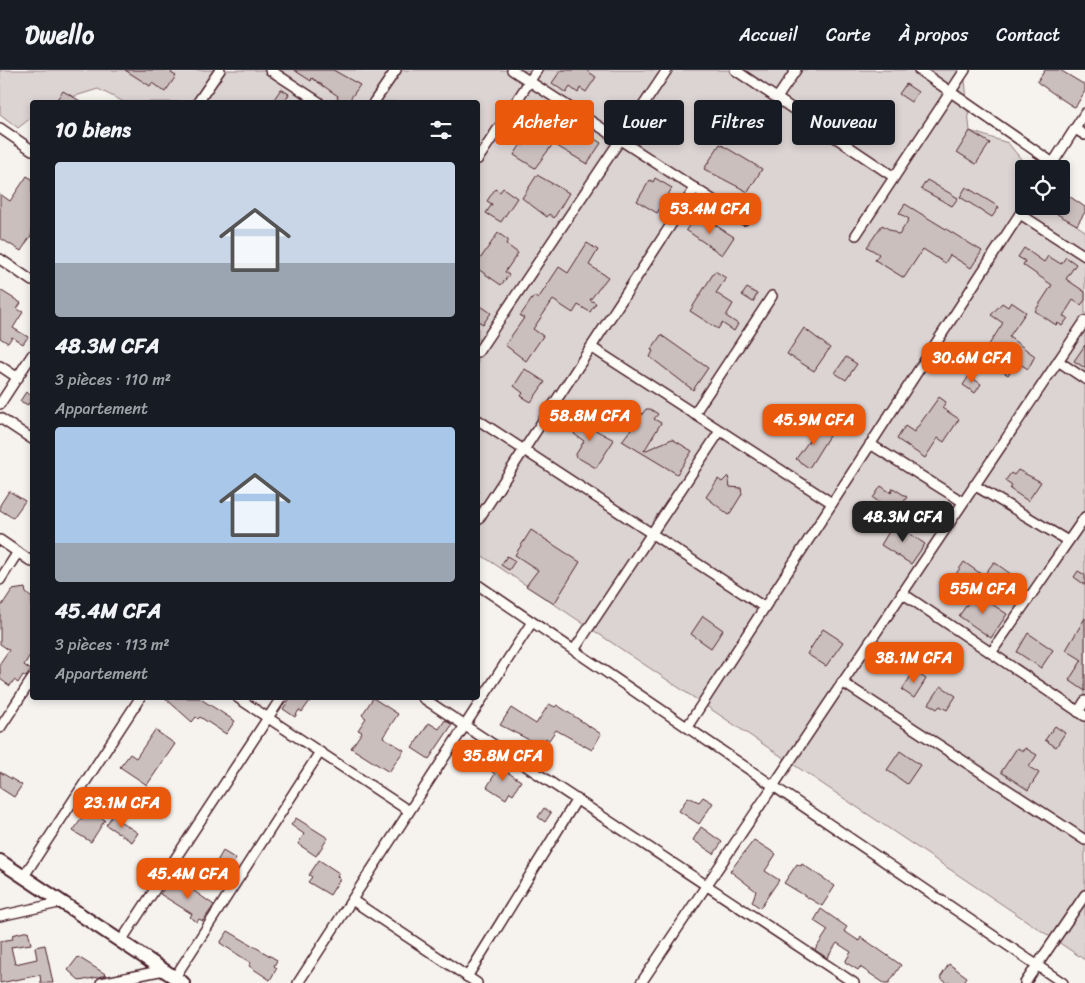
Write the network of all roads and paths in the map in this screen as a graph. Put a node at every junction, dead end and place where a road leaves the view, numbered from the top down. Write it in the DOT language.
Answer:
graph roads {
  1 [pos="220,70"];
  2 [pos="270,70"];
  3 [pos="396,70"];
  4 [pos="512,70"];
  5 [pos="537,70"];
  6 [pos="667,70"];
  7 [pos="735,70"];
  8 [pos="796,70"];
  9 [pos="919,70"];
  10 [pos="965,70"];
  11 [pos="530,82"];
  12 [pos="950,92"];
  13 [pos="776,98"];
  14 [pos="199,100"];
  15 [pos="316,100"];
  16 [pos="375,100"];
  17 [pos="647,100"];
  18 [pos="1085,113"];
  19 [pos="0,128"];
  20 [pos="1075,129"];
  21 [pos="604,130"];
  22 [pos="1085,135"];
  23 [pos="617,145"];
  24 [pos="628,145"];
  25 [pos="30,149"];
  26 [pos="480,156"];
  27 [pos="1043,160"];
  28 [pos="1055,160"];
  29 [pos="894,177"];
  30 [pos="695,188"];
  31 [pos="1019,215"];
  32 [pos="1029,215"];
  33 [pos="744,220"];
  34 [pos="856,234"];
  35 [pos="1085,256"];
  36 [pos="0,259"];
  37 [pos="30,280"];
  38 [pos="772,296"];
  39 [pos="1085,321"];
  40 [pos="591,347"];
  41 [pos="480,349"];
  42 [pos="30,358"];
  43 [pos="1058,361"];
  44 [pos="0,366"];
  45 [pos="18,378"];
  46 [pos="1085,379"];
  47 [pos="0,404"];
  48 [pos="694,414"];
  49 [pos="0,418"];
  50 [pos="480,421"];
  51 [pos="720,431"];
  52 [pos="30,438"];
  53 [pos="870,444"];
  54 [pos="523,450"];
  55 [pos="974,486"];
  56 [pos="963,502"];
  57 [pos="832,503"];
  58 [pos="480,517"];
  59 [pos="1085,517"];
  60 [pos="652,534"];
  61 [pos="0,540"];
  62 [pos="1068,541"];
  63 [pos="18,552"];
  64 [pos="30,561"];
  65 [pos="0,580"];
  66 [pos="480,586"];
  67 [pos="902,593"];
  68 [pos="764,607"];
  69 [pos="532,622"];
  70 [pos="574,650"];
  71 [pos="991,653"];
  72 [pos="30,682"];
  73 [pos="842,682"];
  74 [pos="139,700"];
  75 [pos="241,700"];
  76 [pos="280,700"];
  77 [pos="426,700"];
  78 [pos="1085,702"];
  79 [pos="1082,714"];
  80 [pos="268,718"];
  81 [pos="466,724"];
  82 [pos="687,727"];
  83 [pos="0,728"];
  84 [pos="320,752"];
  85 [pos="772,785"];
  86 [pos="577,799"];
  87 [pos="409,811"];
  88 [pos="1085,840"];
  89 [pos="0,861"];
  90 [pos="24,876"];
  91 [pos="706,885"];
  92 [pos="1085,895"];
  93 [pos="352,900"];
  94 [pos="63,902"];
  95 [pos="0,916"];
  96 [pos="121,941"];
  97 [pos="1038,966"];
  98 [pos="164,970"];
  99 [pos="467,977"];
  100 [pos="179,980"];
  101 [pos="101,983"];
  102 [pos="298,983"];
  103 [pos="477,983"];
  104 [pos="641,983"];
  105 [pos="854,983"];
  106 [pos="1025,983"];
  107 [pos="1063,983"];
  1 -- 14 [label="street"];
  2 -- 15 [label="street"];
  3 -- 16 [label="street"];
  4 -- 11 [label="street"];
  5 -- 11 [label="street"];
  6 -- 17 [label="street"];
  7 -- 13 [label="street"];
  8 -- 13 [label="street"];
  9 -- 12 [label="street"];
  10 -- 12 [label="street"];
  11 -- 21 [label="street"];
  11 -- 26 [label="street"];
  12 -- 27 [label="street"];
  12 -- 29 [label="street"];
  13 -- 29 [label="street"];
  18 -- 20 [label="street"];
  19 -- 25 [label="street"];
  20 -- 22 [label="street"];
  20 -- 28 [label="street"];
  23 -- 41 [label="street"];
  24 -- 30 [label="street"];
  29 -- 34 [label="street"];
  30 -- 33 [label="street"];
  30 -- 40 [label="street"];
  31 -- 53 [label="street"];
  32 -- 35 [label="street"];
  36 -- 37 [label="street"];
  38 -- 48 [label="street"];
  39 -- 43 [label="street"];
  40 -- 48 [label="street"];
  40 -- 54 [label="street"];
  42 -- 45 [label="street"];
  43 -- 46 [label="street"];
  43 -- 55 [label="street"];
  44 -- 45 [label="street"];
  45 -- 47 [label="street"];
  48 -- 51 [label="street"];
  49 -- 52 [label="street"];
  50 -- 54 [label="street"];
  51 -- 57 [label="street"];
  51 -- 60 [label="street"];
  53 -- 56 [label="street"];
  53 -- 57 [label="street"];
  54 -- 58 [label="street"];
  54 -- 60 [label="street"];
  55 -- 56 [label="street"];
  55 -- 62 [label="street"];
  56 -- 67 [label="street"];
  57 -- 68 [label="street"];
  59 -- 62 [label="street"];
  60 -- 68 [label="street"];
  60 -- 70 [label="street"];
  61 -- 63 [label="street"];
  62 -- 71 [label="street"];
  63 -- 64 [label="street"];
  63 -- 65 [label="street"];
  66 -- 69 [label="street"];
  67 -- 71 [label="street"];
  67 -- 73 [label="street"];
  68 -- 82 [label="street"];
  69 -- 70 [label="street"];
  69 -- 81 [label="street"];
  70 -- 82 [label="street"];
  71 -- 79 [label="street"];
  72 -- 83 [label="street"];
  73 -- 85 [label="street"];
  73 -- 88 [label="street"];
  74 -- 90 [label="street"];
  75 -- 80 [label="street"];
  76 -- 80 [label="street"];
  77 -- 81 [label="street"];
  78 -- 79 [label="street"];
  80 -- 84 [label="street"];
  80 -- 96 [label="street"];
  81 -- 86 [label="street"];
  81 -- 87 [label="street"];
  82 -- 85 [label="street"];
  84 -- 87 [label="street"];
  84 -- 100 [label="street"];
  85 -- 91 [label="street"];
  85 -- 97 [label="street"];
  86 -- 91 [label="street"];
  86 -- 99 [label="street"];
  87 -- 93 [label="street"];
  89 -- 90 [label="street"];
  90 -- 94 [label="street"];
  91 -- 104 [label="street"];
  91 -- 105 [label="street"];
  92 -- 97 [label="street"];
  93 -- 99 [label="street"];
  93 -- 102 [label="street"];
  94 -- 95 [label="street"];
  94 -- 96 [label="street"];
  96 -- 98 [label="street"];
  97 -- 106 [label="street"];
  97 -- 107 [label="street"];
  98 -- 100 [label="street"];
  98 -- 101 [label="street"];
  99 -- 103 [label="street"];
}
